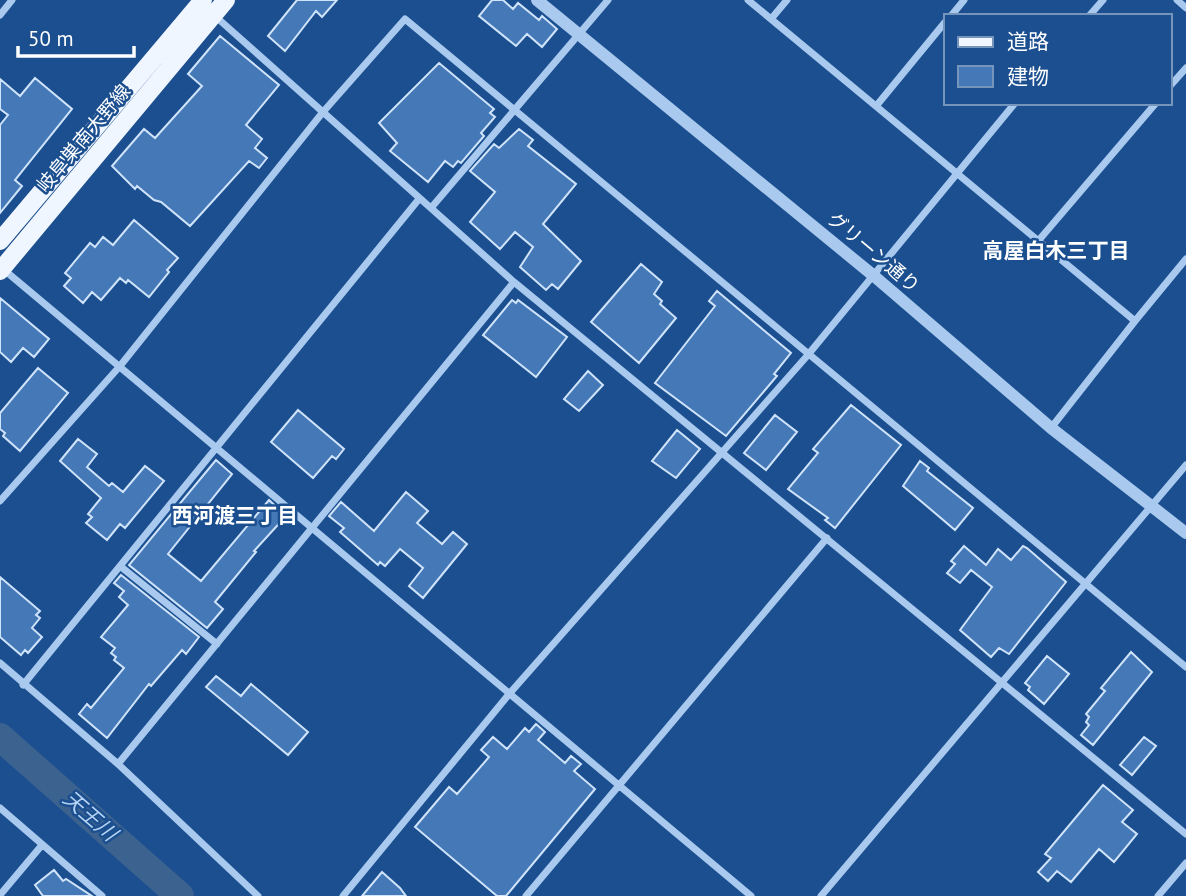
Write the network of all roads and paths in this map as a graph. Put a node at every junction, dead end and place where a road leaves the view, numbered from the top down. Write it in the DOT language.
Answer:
graph roads {
  1 [pos="12,0"];
  2 [pos="226,0"];
  3 [pos="537,0"];
  4 [pos="608,0"];
  5 [pos="748,0"];
  6 [pos="787,0"];
  7 [pos="964,0"];
  8 [pos="1103,0"];
  9 [pos="1177,0"];
  10 [pos="203,4"];
  11 [pos="1186,8"];
  12 [pos="953,14"];
  13 [pos="1091,14"];
  14 [pos="0,15"];
  15 [pos="771,19"];
  16 [pos="944,23"];
  17 [pos="578,36"];
  18 [pos="1186,68"];
  19 [pos="1172,84"];
  20 [pos="877,105"];
  21 [pos="1013,105"];
  22 [pos="1154,105"];
  23 [pos="513,111"];
  24 [pos="323,112"];
  25 [pos="957,173"];
  26 [pos="419,199"];
  27 [pos="431,208"];
  28 [pos="1039,240"];
  29 [pos="0,241"];
  30 [pos="1186,260"];
  31 [pos="1,269"];
  32 [pos="874,276"];
  33 [pos="514,282"];
  34 [pos="1135,321"];
  35 [pos="807,356"];
  36 [pos="120,366"];
  37 [pos="1051,428"];
  38 [pos="216,450"];
  39 [pos="720,454"];
  40 [pos="1186,465"];
  41 [pos="0,501"];
  42 [pos="1153,507"];
  43 [pos="310,529"];
  44 [pos="1186,533"];
  45 [pos="827,538"];
  46 [pos="120,566"];
  47 [pos="1084,585"];
  48 [pos="217,644"];
  49 [pos="0,663"];
  50 [pos="1186,667"];
  51 [pos="1003,684"];
  52 [pos="23,685"];
  53 [pos="510,693"];
  54 [pos="118,764"];
  55 [pos="618,784"];
  56 [pos="0,808"];
  57 [pos="1186,834"];
  58 [pos="42,845"];
  59 [pos="1186,863"];
  60 [pos="0,895"];
  61 [pos="102,896"];
  62 [pos="258,896"];
  63 [pos="343,896"];
  64 [pos="526,896"];
  65 [pos="751,896"];
  66 [pos="821,896"];
  67 [pos="1158,896"];
  1 -- 14 [label="street"];
  2 -- 10 [label="main road, 岐阜巣南大野線"];
  3 -- 17 [label="street, グリーン通り"];
  4 -- 17 [label="street"];
  5 -- 15 [label="street"];
  6 -- 15 [label="street"];
  7 -- 12 [label="street"];
  8 -- 13 [label="street"];
  9 -- 11 [label="street"];
  10 -- 24 [label="street"];
  10 -- 29 [label="main road, 岐阜巣南大野線"];
  10 -- 31 [label="main road, 岐阜巣南大野線"];
  15 -- 20 [label="street"];
  16 -- 20 [label="street"];
  17 -- 23 [label="street"];
  17 -- 32 [label="street, グリーン通り"];
  18 -- 19 [label="street"];
  20 -- 25 [label="street"];
  21 -- 25 [label="street"];
  22 -- 28 [label="street"];
  23 -- 24 [label="street"];
  23 -- 27 [label="street"];
  23 -- 35 [label="street"];
  24 -- 26 [label="street"];
  24 -- 36 [label="street"];
  25 -- 28 [label="street"];
  25 -- 32 [label="street"];
  26 -- 27 [label="street"];
  26 -- 38 [label="street"];
  27 -- 33 [label="street"];
  28 -- 34 [label="street"];
  30 -- 34 [label="street"];
  31 -- 36 [label="street"];
  32 -- 35 [label="street"];
  32 -- 37 [label="street, グリーン通り"];
  33 -- 39 [label="street"];
  33 -- 43 [label="street"];
  34 -- 37 [label="street"];
  35 -- 39 [label="street"];
  35 -- 47 [label="street"];
  36 -- 38 [label="street"];
  36 -- 41 [label="street"];
  37 -- 42 [label="street, グリーン通り"];
  38 -- 43 [label="street"];
  38 -- 46 [label="street"];
  39 -- 45 [label="street"];
  39 -- 53 [label="street"];
  40 -- 42 [label="street"];
  42 -- 44 [label="street, グリーン通り"];
  42 -- 47 [label="street"];
  43 -- 48 [label="street"];
  43 -- 53 [label="street"];
  45 -- 51 [label="street"];
  45 -- 55 [label="street"];
  46 -- 48 [label="street"];
  46 -- 52 [label="street"];
  47 -- 50 [label="street"];
  47 -- 51 [label="street"];
  48 -- 54 [label="street"];
  49 -- 52 [label="street"];
  51 -- 57 [label="street"];
  51 -- 66 [label="street"];
  52 -- 54 [label="street"];
  53 -- 55 [label="street"];
  53 -- 63 [label="street"];
  54 -- 62 [label="street"];
  55 -- 64 [label="street"];
  55 -- 65 [label="street"];
  56 -- 58 [label="street"];
  58 -- 60 [label="street"];
  58 -- 61 [label="street"];
  59 -- 67 [label="street"];
}
